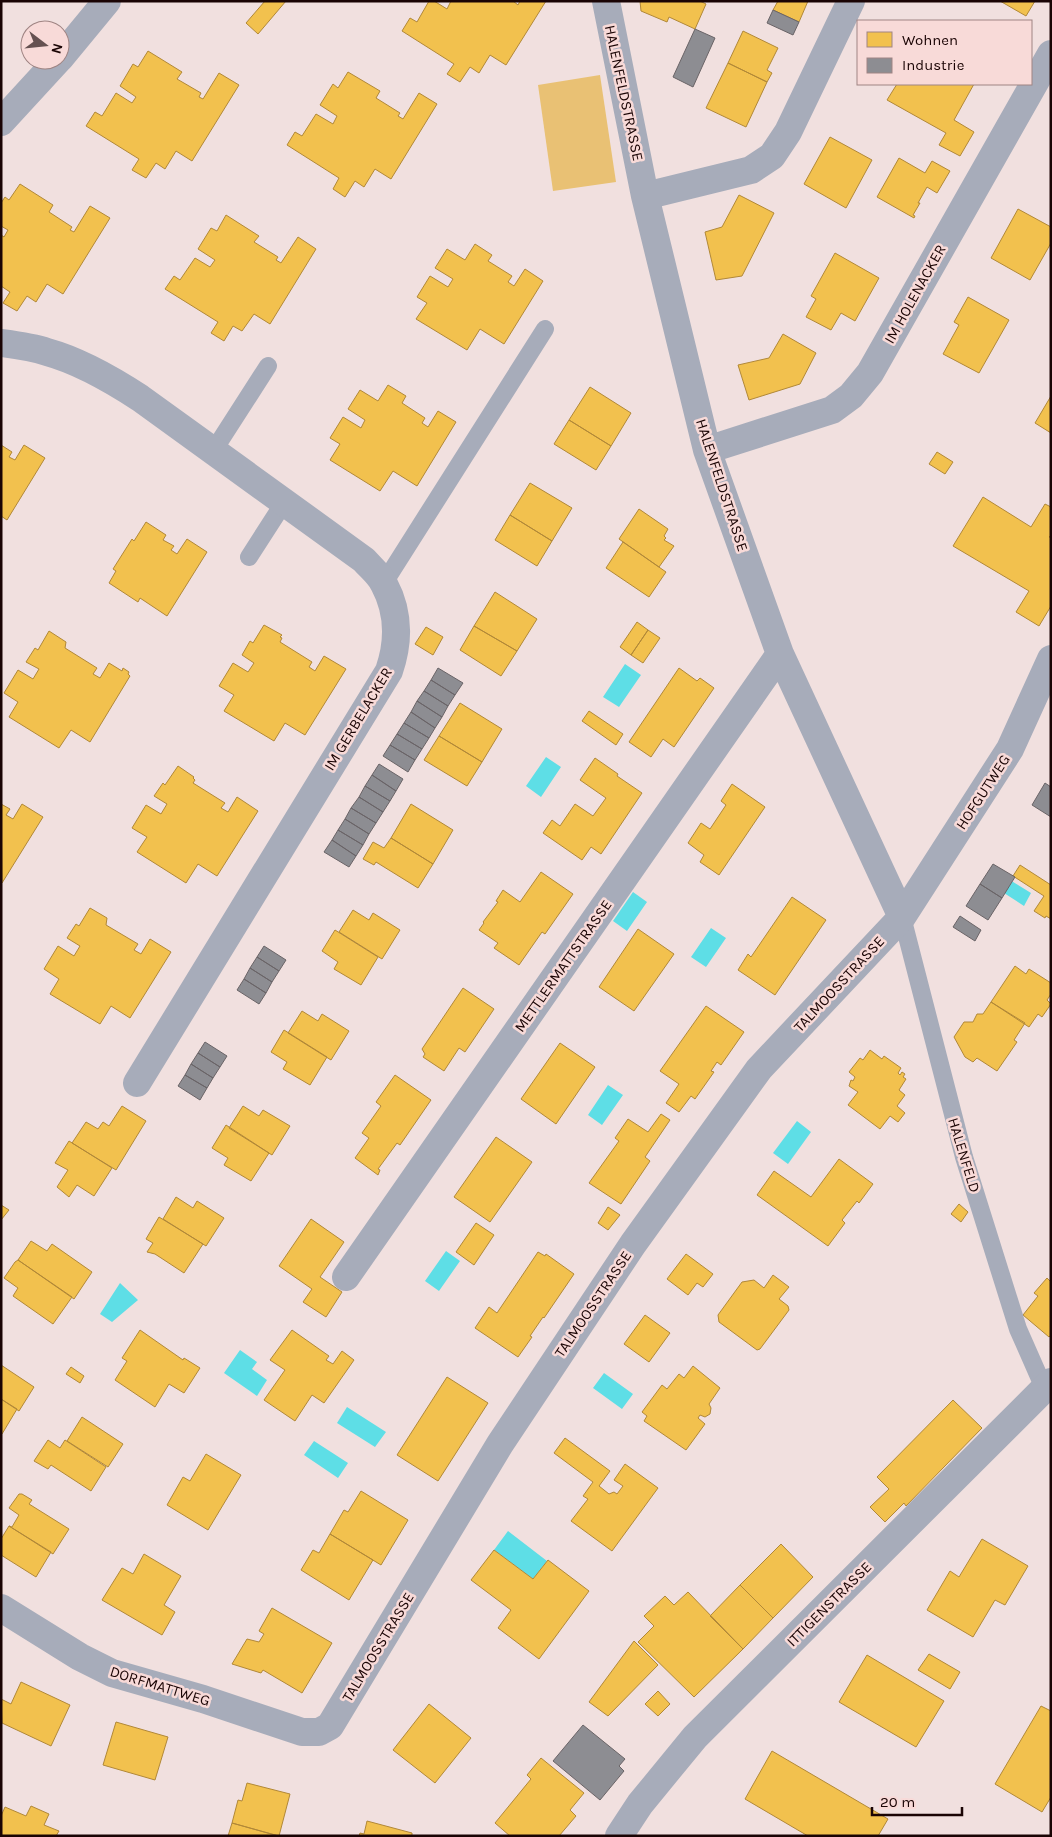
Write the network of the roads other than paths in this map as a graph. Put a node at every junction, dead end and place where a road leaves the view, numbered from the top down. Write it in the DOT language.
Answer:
graph roads {
  1 [pos="107,1"];
  2 [pos="606,1"];
  3 [pos="852,1"];
  4 [pos="70,46"];
  5 [pos="1051,54"];
  6 [pos="49,70"];
  7 [pos="1,122"];
  8 [pos="645,196"];
  9 [pos="545,329"];
  10 [pos="1,343"];
  11 [pos="268,366"];
  12 [pos="214,450"];
  13 [pos="707,450"];
  14 [pos="285,501"];
  15 [pos="249,557"];
  16 [pos="384,583"];
  17 [pos="780,654"];
  18 [pos="1051,659"];
  19 [pos="902,917"];
  20 [pos="137,1083"];
  21 [pos="346,1277"];
  22 [pos="1048,1385"];
  23 [pos="1,1608"];
  24 [pos="330,1726"];
  25 [pos="619,1836"];
  1 -- 4 [label="street"];
  2 -- 8 [label="street, HALENFELDSTRASSE"];
  3 -- 8 [label="street"];
  5 -- 13 [label="street, IM HOLENACKER"];
  6 -- 7 [label="street"];
  8 -- 13 [label="street, HALENFELDSTRASSE"];
  9 -- 16 [label="lane"];
  10 -- 12 [label="street, IM GERBELACKER"];
  11 -- 12 [label="lane"];
  12 -- 14 [label="street, IM GERBELACKER"];
  13 -- 17 [label="street, HALENFELDSTRASSE"];
  14 -- 15 [label="lane"];
  14 -- 16 [label="street, IM GERBELACKER"];
  16 -- 20 [label="street, IM GERBELACKER"];
  17 -- 19 [label="street, HALENFELDSTRASSE"];
  17 -- 21 [label="street, METTLERMATTSTRASSE"];
  18 -- 19 [label="street, HOFGUTWEG"];
  19 -- 22 [label="lane, HALENFELD"];
  19 -- 24 [label="street, TALMOOSSTRASSE"];
  22 -- 25 [label="street, ITTIGENSTRASSE"];
  23 -- 24 [label="street, DORFMATTWEG"];
}
